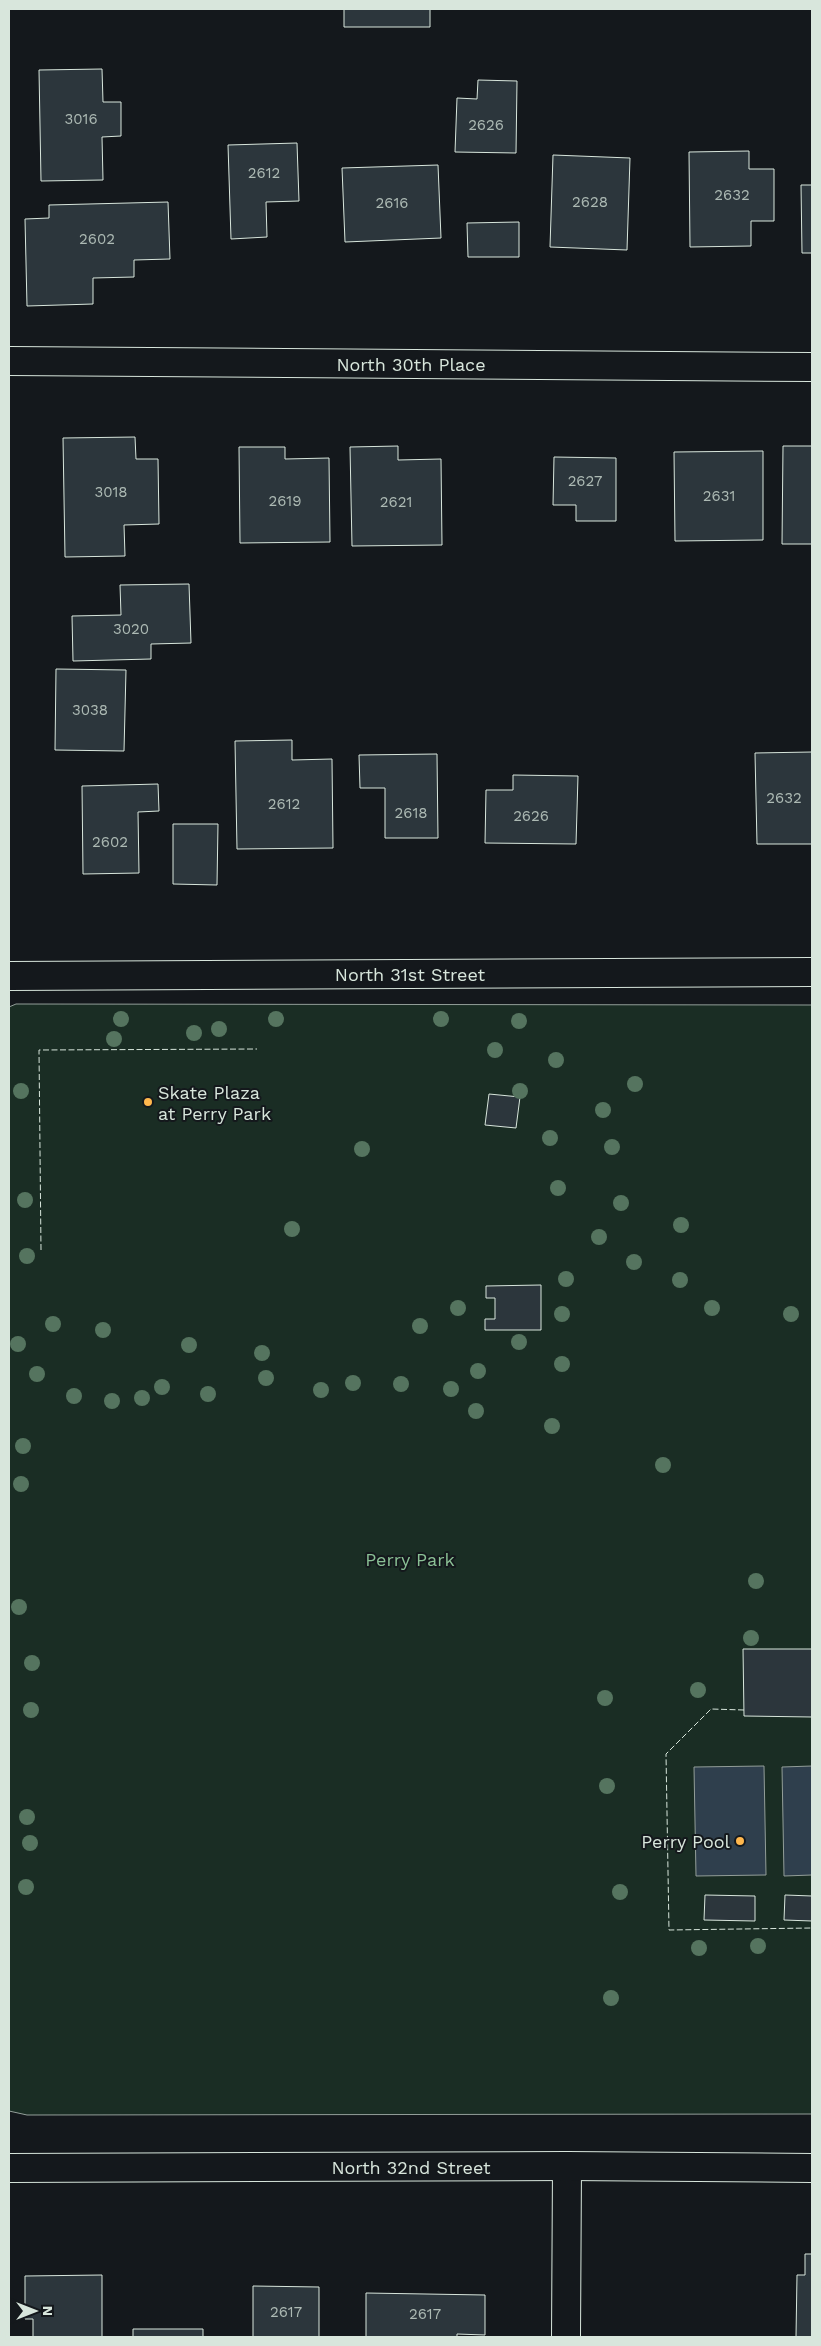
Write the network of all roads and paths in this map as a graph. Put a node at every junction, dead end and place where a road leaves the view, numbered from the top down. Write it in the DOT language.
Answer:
graph roads {
  1 [pos="9,361"];
  2 [pos="812,367"];
  3 [pos="812,972"];
  4 [pos="9,976"];
  5 [pos="567,2166"];
  6 [pos="9,2168"];
  7 [pos="812,2168"];
  8 [pos="566,2337"];
  1 -- 2 [label="street, North 30th Place"];
  3 -- 4 [label="street, North 31st Street"];
  5 -- 6 [label="street, North 32nd Street"];
  5 -- 7 [label="street, North 32nd Street"];
  5 -- 8 [label="street"];
}
